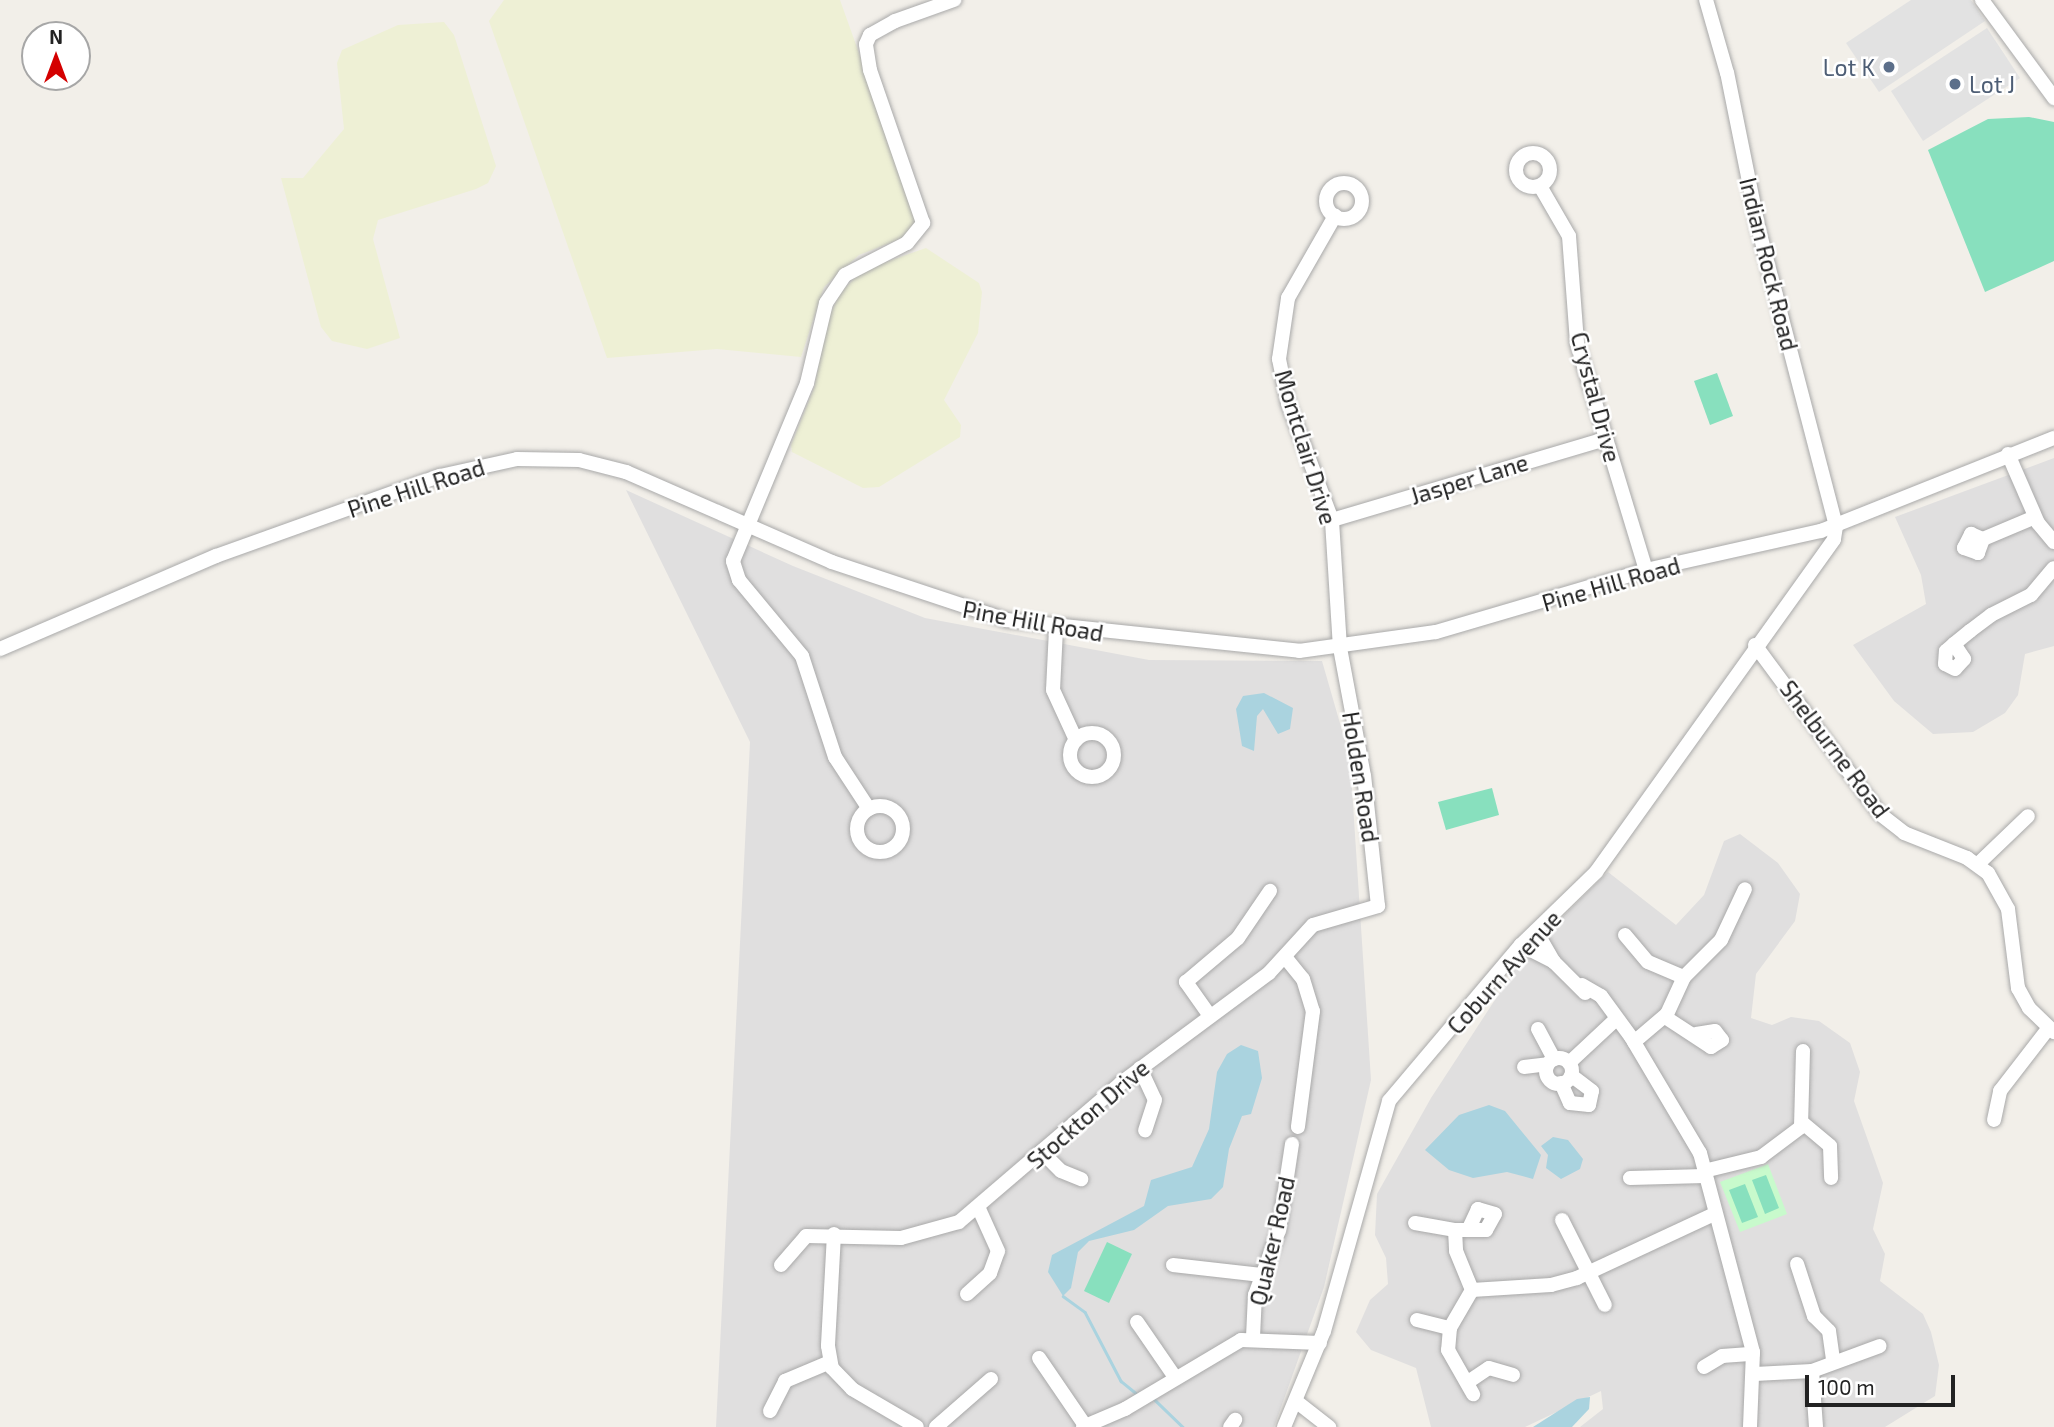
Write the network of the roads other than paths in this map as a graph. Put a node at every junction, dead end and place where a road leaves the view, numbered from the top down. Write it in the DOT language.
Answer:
graph roads {
  1 [pos="954,0"];
  2 [pos="1706,0"];
  3 [pos="1982,0"];
  4 [pos="2054,98"];
  5 [pos="1540,186"];
  6 [pos="1335,216"];
  7 [pos="2054,438"];
  8 [pos="1605,439"];
  9 [pos="2008,454"];
  10 [pos="2035,517"];
  11 [pos="1332,520"];
  12 [pos="746,524"];
  13 [pos="1836,526"];
  14 [pos="1983,539"];
  15 [pos="2054,542"];
  16 [pos="2054,568"];
  17 [pos="1646,570"];
  18 [pos="1056,629"];
  19 [pos="1954,644"];
  20 [pos="1755,645"];
  21 [pos="1340,648"];
  22 [pos="0,649"];
  23 [pos="1076,740"];
  24 [pos="869,809"];
  25 [pos="2028,816"];
  26 [pos="1978,864"];
  27 [pos="1745,889"];
  28 [pos="1270,891"];
  29 [pos="1378,906"];
  30 [pos="1536,931"];
  31 [pos="1625,935"];
  32 [pos="1521,946"];
  33 [pos="1285,957"];
  34 [pos="1554,962"];
  35 [pos="1684,977"];
  36 [pos="1210,1016"];
  37 [pos="1665,1017"];
  38 [pos="1616,1019"];
  39 [pos="1538,1029"];
  40 [pos="2051,1031"];
  41 [pos="1696,1034"];
  42 [pos="1634,1042"];
  43 [pos="1803,1051"];
  44 [pos="1140,1068"];
  45 [pos="1524,1068"];
  46 [pos="1561,1069"];
  47 [pos="1994,1120"];
  48 [pos="1804,1124"];
  49 [pos="1297,1127"];
  50 [pos="1145,1130"];
  51 [pos="1292,1144"];
  52 [pos="1043,1153"];
  53 [pos="1704,1173"];
  54 [pos="1630,1178"];
  55 [pos="1831,1178"];
  56 [pos="1081,1179"];
  57 [pos="979,1209"];
  58 [pos="1714,1214"];
  59 [pos="1562,1220"];
  60 [pos="1415,1223"];
  61 [pos="834,1234"];
  62 [pos="1797,1264"];
  63 [pos="780,1265"];
  64 [pos="1173,1265"];
  65 [pos="1586,1273"];
  66 [pos="1261,1275"];
  67 [pos="1472,1290"];
  68 [pos="967,1294"];
  69 [pos="1605,1305"];
  70 [pos="1417,1320"];
  71 [pos="1137,1322"];
  72 [pos="1450,1328"];
  73 [pos="1253,1337"];
  74 [pos="1320,1343"];
  75 [pos="1880,1346"];
  76 [pos="1754,1353"];
  77 [pos="1038,1358"];
  78 [pos="1833,1360"];
  79 [pos="830,1362"];
  80 [pos="1704,1367"];
  81 [pos="1812,1371"];
  82 [pos="1755,1374"];
  83 [pos="1513,1376"];
  84 [pos="1175,1377"];
  85 [pos="991,1379"];
  86 [pos="1297,1402"];
  87 [pos="770,1411"];
  88 [pos="917,1427"];
  89 [pos="936,1427"];
  90 [pos="1085,1427"];
  91 [pos="1284,1427"];
  92 [pos="1329,1427"];
  93 [pos="1750,1427"];
  94 [pos="1816,1427"];
  1 -- 12 [label="street"];
  2 -- 13 [label="street, Indian Rock Road"];
  3 -- 4 [label="street"];
  5 -- 8 [label="street, Crystal Drive"];
  6 -- 11 [label="street, Montclair Drive"];
  7 -- 9 [label="street, Pine Hill Road"];
  8 -- 11 [label="street, Jasper Lane"];
  8 -- 17 [label="street, Crystal Drive"];
  9 -- 10 [label="street"];
  9 -- 13 [label="street, Pine Hill Road"];
  10 -- 14 [label="street"];
  10 -- 15 [label="street"];
  11 -- 21 [label="street, Montclair Drive"];
  12 -- 18 [label="street, Pine Hill Road"];
  12 -- 22 [label="street, Pine Hill Road"];
  12 -- 24 [label="street"];
  13 -- 17 [label="street, Pine Hill Road"];
  13 -- 20 [label="street, Coburn Avenue"];
  16 -- 19 [label="street"];
  17 -- 21 [label="street, Pine Hill Road"];
  18 -- 21 [label="street, Pine Hill Road"];
  18 -- 23 [label="street"];
  20 -- 26 [label="street, Shelburne Road"];
  20 -- 30 [label="street, Coburn Avenue"];
  21 -- 29 [label="street, Holden Road"];
  25 -- 26 [label="street"];
  26 -- 40 [label="street"];
  27 -- 35 [label="street"];
  28 -- 36 [label="street"];
  29 -- 33 [label="street, Stockton Drive"];
  30 -- 32 [label="street, Coburn Avenue"];
  30 -- 34 [label="street"];
  31 -- 35 [label="street"];
  32 -- 34 [label="street"];
  32 -- 74 [label="street, Coburn Avenue"];
  33 -- 36 [label="street, Stockton Drive"];
  33 -- 49 [label="street"];
  34 -- 38 [label="street"];
  35 -- 37 [label="street"];
  36 -- 44 [label="street, Stockton Drive"];
  37 -- 41 [label="street"];
  37 -- 42 [label="street"];
  38 -- 42 [label="street"];
  38 -- 46 [label="street"];
  39 -- 46 [label="street"];
  40 -- 47 [label="street"];
  42 -- 53 [label="street"];
  43 -- 48 [label="street"];
  44 -- 50 [label="street"];
  44 -- 52 [label="street, Stockton Drive"];
  45 -- 46 [label="street"];
  48 -- 53 [label="street"];
  48 -- 55 [label="street"];
  51 -- 66 [label="street, Quaker Road"];
  52 -- 56 [label="street"];
  52 -- 57 [label="street, Stockton Drive"];
  53 -- 54 [label="street"];
  53 -- 58 [label="street"];
  57 -- 61 [label="street, Stockton Drive"];
  57 -- 68 [label="street"];
  58 -- 65 [label="street"];
  58 -- 76 [label="street"];
  59 -- 65 [label="street"];
  60 -- 67 [label="street"];
  61 -- 63 [label="street, Stockton Drive"];
  61 -- 79 [label="street"];
  62 -- 78 [label="street"];
  64 -- 66 [label="street"];
  65 -- 67 [label="street"];
  65 -- 69 [label="street"];
  66 -- 73 [label="street, Quaker Road"];
  67 -- 72 [label="street"];
  70 -- 72 [label="street"];
  71 -- 84 [label="street"];
  72 -- 83 [label="street"];
  73 -- 74 [label="street"];
  73 -- 84 [label="street"];
  74 -- 86 [label="street, Coburn Avenue"];
  75 -- 78 [label="street"];
  76 -- 80 [label="street"];
  76 -- 82 [label="street"];
  77 -- 90 [label="street"];
  78 -- 81 [label="street"];
  79 -- 87 [label="street"];
  79 -- 88 [label="street"];
  81 -- 82 [label="street"];
  81 -- 94 [label="street"];
  82 -- 93 [label="street"];
  84 -- 90 [label="street"];
  85 -- 89 [label="street"];
  86 -- 91 [label="street, Coburn Avenue"];
  86 -- 92 [label="street"];
}
